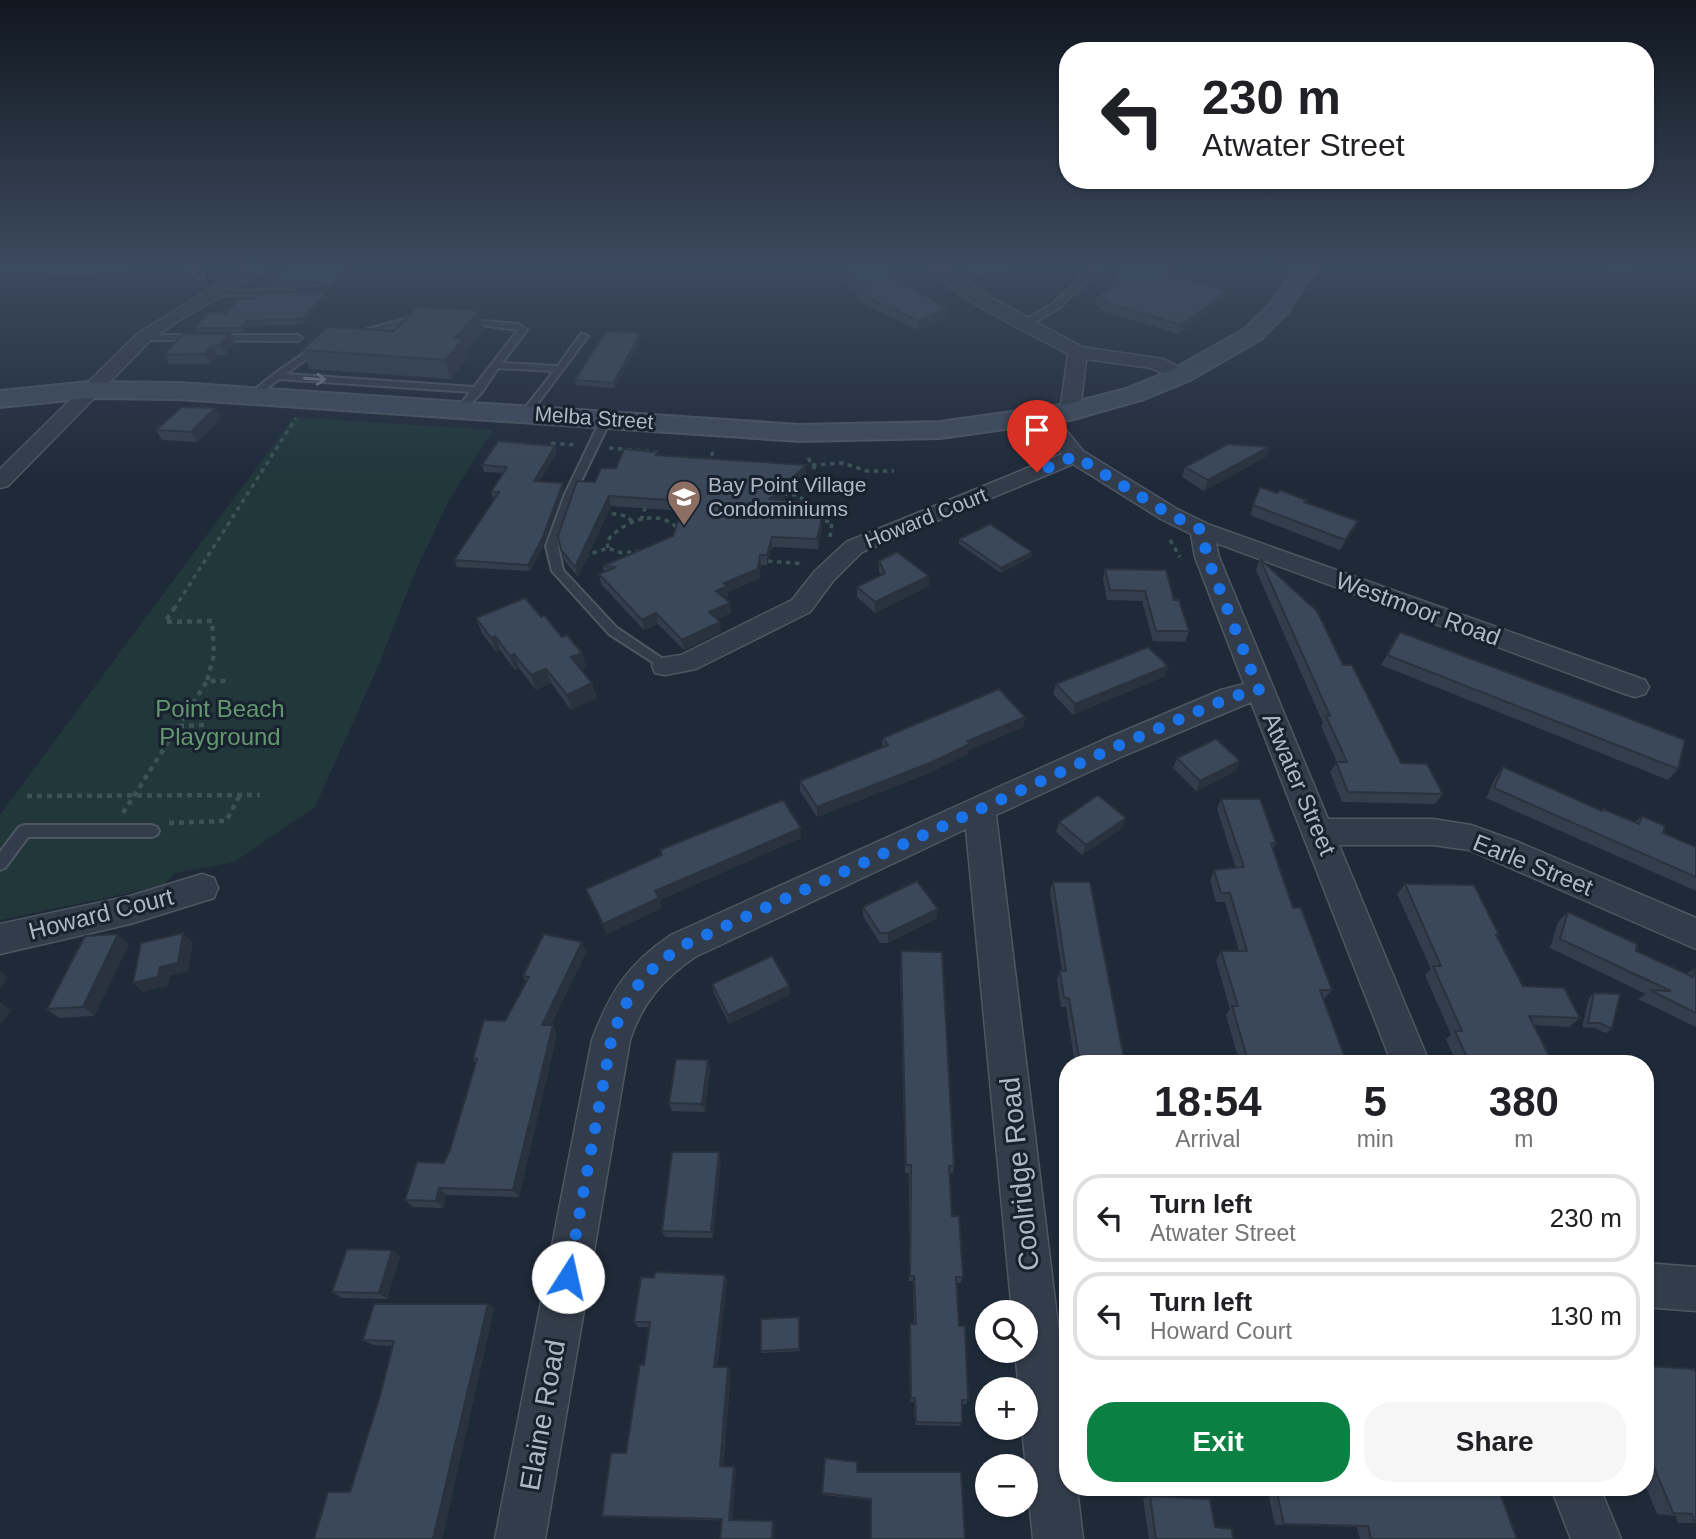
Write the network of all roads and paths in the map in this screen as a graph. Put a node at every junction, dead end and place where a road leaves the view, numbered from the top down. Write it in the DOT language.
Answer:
graph roads {
  1 [pos="148,335"];
  2 [pos="352,335"];
  3 [pos="519,335"];
  4 [pos="1045,335"];
  5 [pos="1252,335"];
  6 [pos="348,336"];
  7 [pos="584,336"];
  8 [pos="144,338"];
  9 [pos="298,338"];
  10 [pos="326,343"];
  11 [pos="1077,352"];
  12 [pos="497,365"];
  13 [pos="560,369"];
  14 [pos="1181,375"];
  15 [pos="277,376"];
  16 [pos="89,390"];
  17 [pos="253,395"];
  18 [pos="0,399"];
  19 [pos="470,399"];
  20 [pos="526,413"];
  21 [pos="1058,414"];
  22 [pos="298,415"];
  23 [pos="606,419"];
  24 [pos="1020,430"];
  25 [pos="658,452"];
  26 [pos="713,452"];
  27 [pos="656,458"];
  28 [pos="808,458"];
  29 [pos="1066,459"];
  30 [pos="705,470"];
  31 [pos="894,471"];
  32 [pos="3,474"];
  33 [pos="783,494"];
  34 [pos="645,508"];
  35 [pos="564,512"];
  36 [pos="802,517"];
  37 [pos="812,517"];
  38 [pos="641,520"];
  39 [pos="633,522"];
  40 [pos="687,524"];
  41 [pos="678,526"];
  42 [pos="1202,530"];
  43 [pos="677,534"];
  44 [pos="1166,536"];
  45 [pos="831,537"];
  46 [pos="608,548"];
  47 [pos="646,550"];
  48 [pos="634,552"];
  49 [pos="631,559"];
  50 [pos="556,561"];
  51 [pos="1183,565"];
  52 [pos="665,666"];
  53 [pos="207,681"];
  54 [pos="232,681"];
  55 [pos="1635,687"];
  56 [pos="1259,690"];
  57 [pos="178,726"];
  58 [pos="205,726"];
  59 [pos="240,795"];
  60 [pos="260,795"];
  61 [pos="27,796"];
  62 [pos="134,796"];
  63 [pos="980,810"];
  64 [pos="111,831"];
  65 [pos="152,831"];
  66 [pos="1319,832"];
  67 [pos="0,864"];
  68 [pos="202,888"];
  69 [pos="1696,934"];
  70 [pos="0,939"];
  71 [pos="1407,1055"];
  72 [pos="1654,1286"];
  73 [pos="1696,1289"];
  74 [pos="1579,1496"];
  75 [pos="520,1539"];
  76 [pos="1058,1539"];
  77 [pos="1596,1539"];
  1 -- 8 [label="street"];
  2 -- 6 [label="lane"];
  3 -- 12 [label="lane"];
  4 -- 11 [label="street"];
  5 -- 14 [label="main road, Melba Street"];
  7 -- 13 [label="lane"];
  8 -- 9 [label="lane"];
  8 -- 16 [label="street"];
  10 -- 15 [label="lane"];
  11 -- 14 [label="street"];
  11 -- 21 [label="street"];
  12 -- 13 [label="lane"];
  12 -- 19 [label="lane"];
  13 -- 20 [label="lane"];
  14 -- 21 [label="main road, Melba Street"];
  15 -- 17 [label="lane"];
  15 -- 19 [label="lane, one-way"];
  16 -- 17 [label="main road, Melba Street"];
  16 -- 18 [label="main road, Melba Street"];
  16 -- 32 [label="street"];
  17 -- 19 [label="main road, Melba Street"];
  19 -- 20 [label="main road, Melba Street"];
  20 -- 23 [label="main road, Melba Street"];
  21 -- 23 [label="main road, Melba Street"];
  21 -- 29 [label="street"];
  22 -- 53 [label="path"];
  23 -- 35 [label="lane"];
  24 -- 29 [label="path"];
  25 -- 27 [label="path"];
  26 -- 30 [label="path"];
  28 -- 31 [label="path"];
  29 -- 42 [label="street"];
  29 -- 52 [label="street, Howard Court"];
  33 -- 37 [label="path"];
  34 -- 38 [label="path"];
  35 -- 39 [label="path"];
  35 -- 50 [label="lane"];
  36 -- 37 [label="path"];
  37 -- 45 [label="path"];
  38 -- 39 [label="path"];
  38 -- 41 [label="path"];
  39 -- 46 [label="path"];
  40 -- 41 [label="path"];
  41 -- 43 [label="path"];
  42 -- 55 [label="street, Westmoor Road"];
  42 -- 56 [label="street, Atwater Street"];
  44 -- 51 [label="path"];
  46 -- 48 [label="path"];
  46 -- 50 [label="path"];
  47 -- 48 [label="path"];
  48 -- 49 [label="path"];
  50 -- 52 [label="lane"];
  53 -- 54 [label="path"];
  53 -- 57 [label="path"];
  56 -- 63 [label="street, Elaine Road"];
  56 -- 66 [label="street, Atwater Street"];
  57 -- 58 [label="path"];
  57 -- 62 [label="path"];
  59 -- 60 [label="path"];
  59 -- 62 [label="path"];
  59 -- 65 [label="path"];
  61 -- 62 [label="path"];
  62 -- 64 [label="path"];
  63 -- 75 [label="street, Elaine Road"];
  63 -- 76 [label="street, Coolridge Road"];
  64 -- 65 [label="lane"];
  64 -- 67 [label="lane"];
  66 -- 69 [label="street, Earle Street"];
  66 -- 71 [label="street, Atwater Street"];
  68 -- 70 [label="street, Howard Court"];
  72 -- 73 [label="street"];
  74 -- 77 [label="street"];
}
